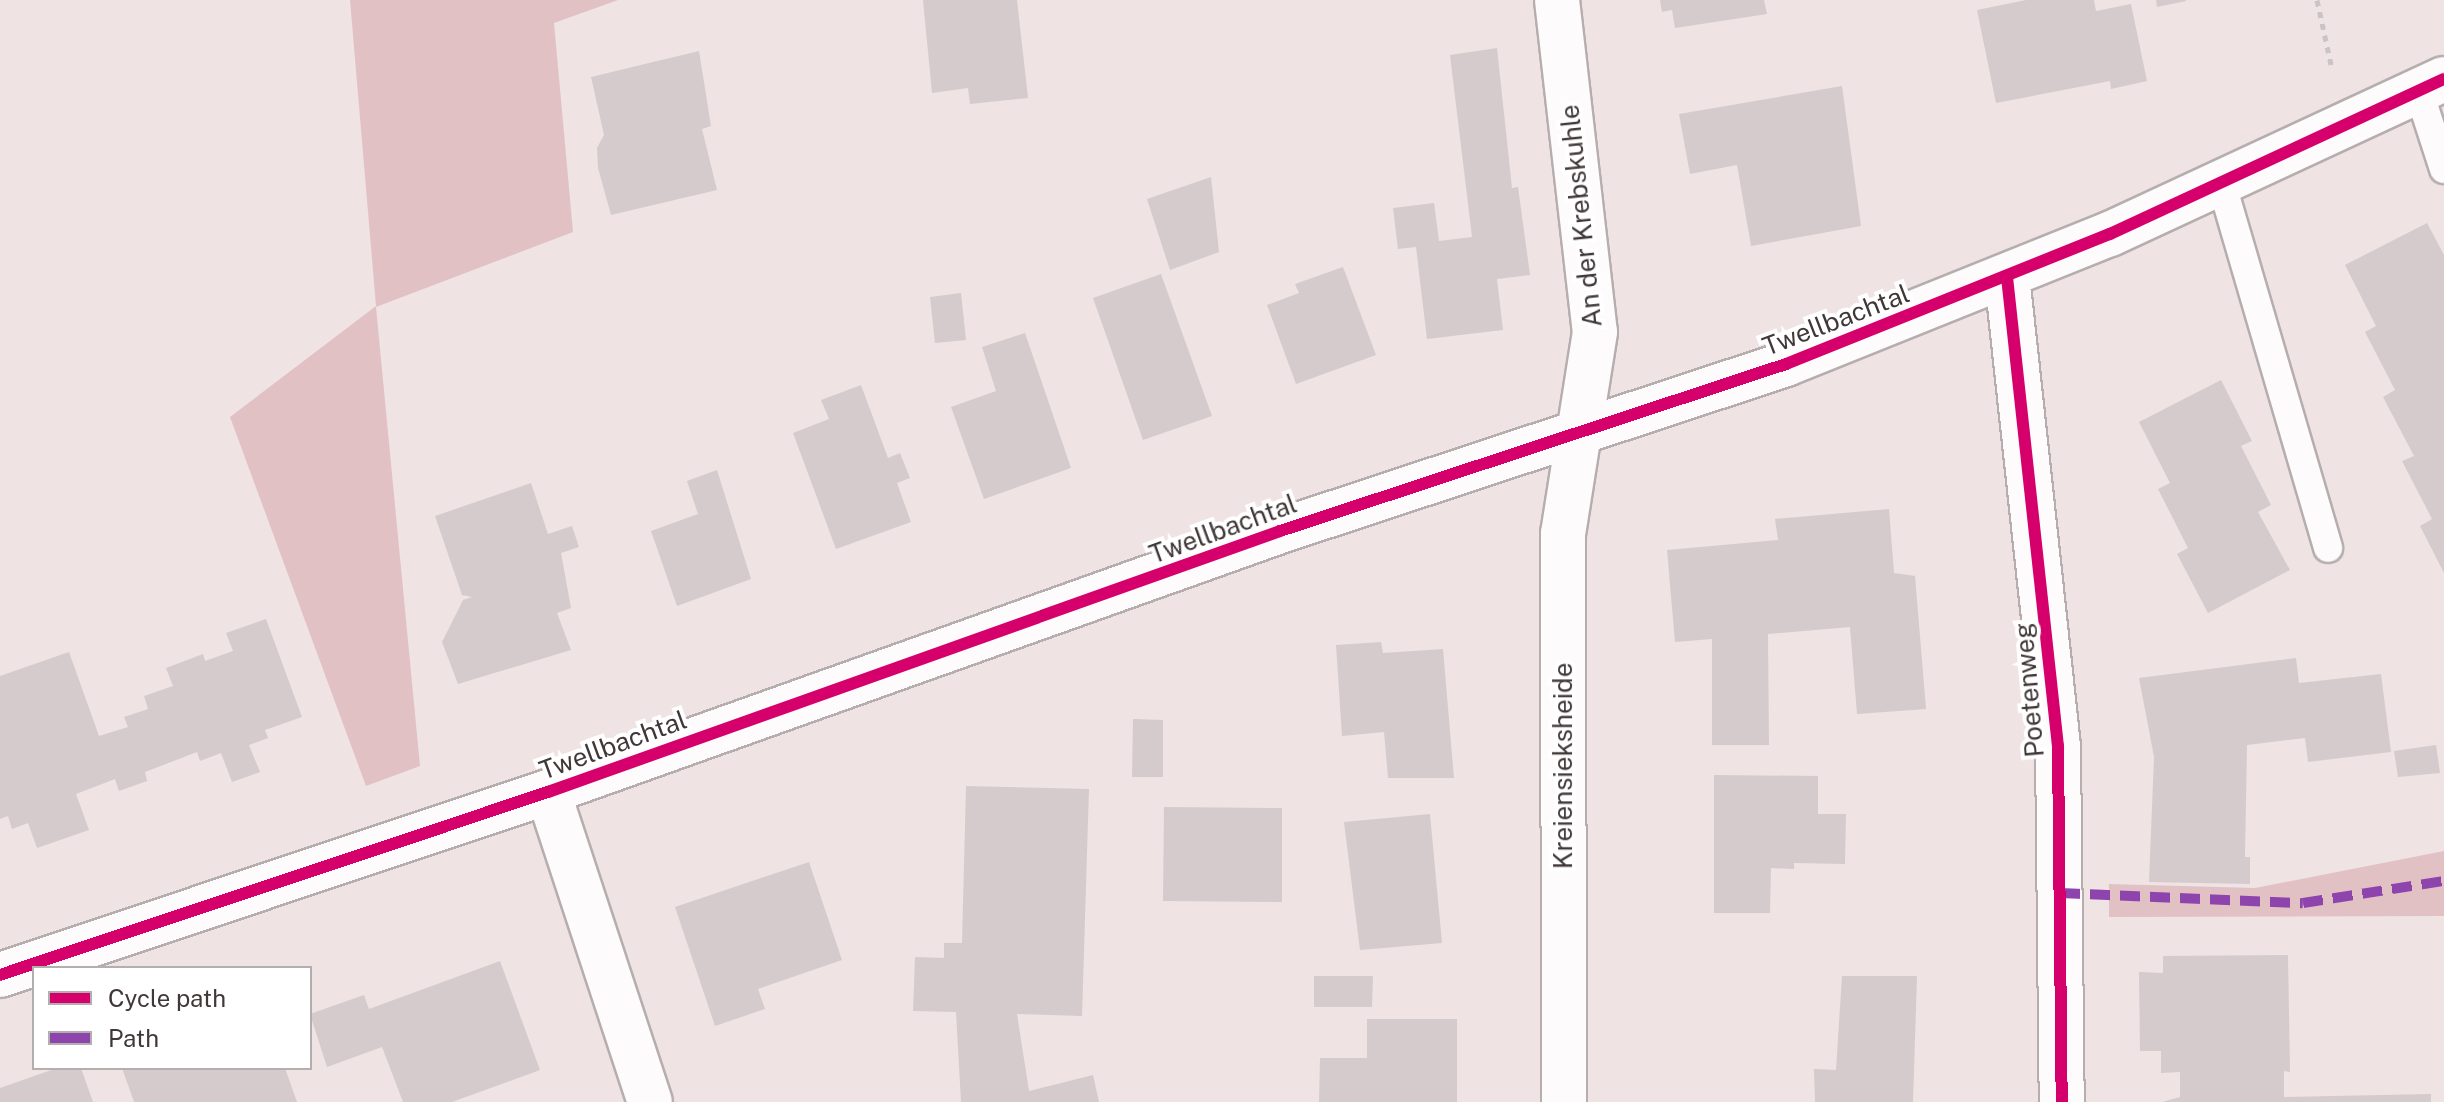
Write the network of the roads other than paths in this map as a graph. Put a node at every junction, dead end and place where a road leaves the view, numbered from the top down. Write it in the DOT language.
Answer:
graph roads {
  1 [pos="1557,0"];
  2 [pos="2431,86"];
  3 [pos="2444,169"];
  4 [pos="2222,185"];
  5 [pos="2007,277"];
  6 [pos="1583,432"];
  7 [pos="2328,548"];
  8 [pos="548,792"];
  9 [pos="0,975"];
  10 [pos="650,1102"];
  11 [pos="1564,1102"];
  12 [pos="2062,1102"];
  1 -- 6 [label="street, An der Krebskuhle"];
  2 -- 3 [label="lane"];
  2 -- 4 [label="street, Twellbachtal"];
  4 -- 5 [label="street, Twellbachtal"];
  4 -- 7 [label="lane"];
  5 -- 6 [label="street, Twellbachtal"];
  5 -- 12 [label="street, Poetenweg"];
  6 -- 8 [label="street, Twellbachtal"];
  6 -- 11 [label="street, Kreiensieksheide"];
  8 -- 9 [label="street, Twellbachtal"];
  8 -- 10 [label="street, Twellbachtal"];
}
